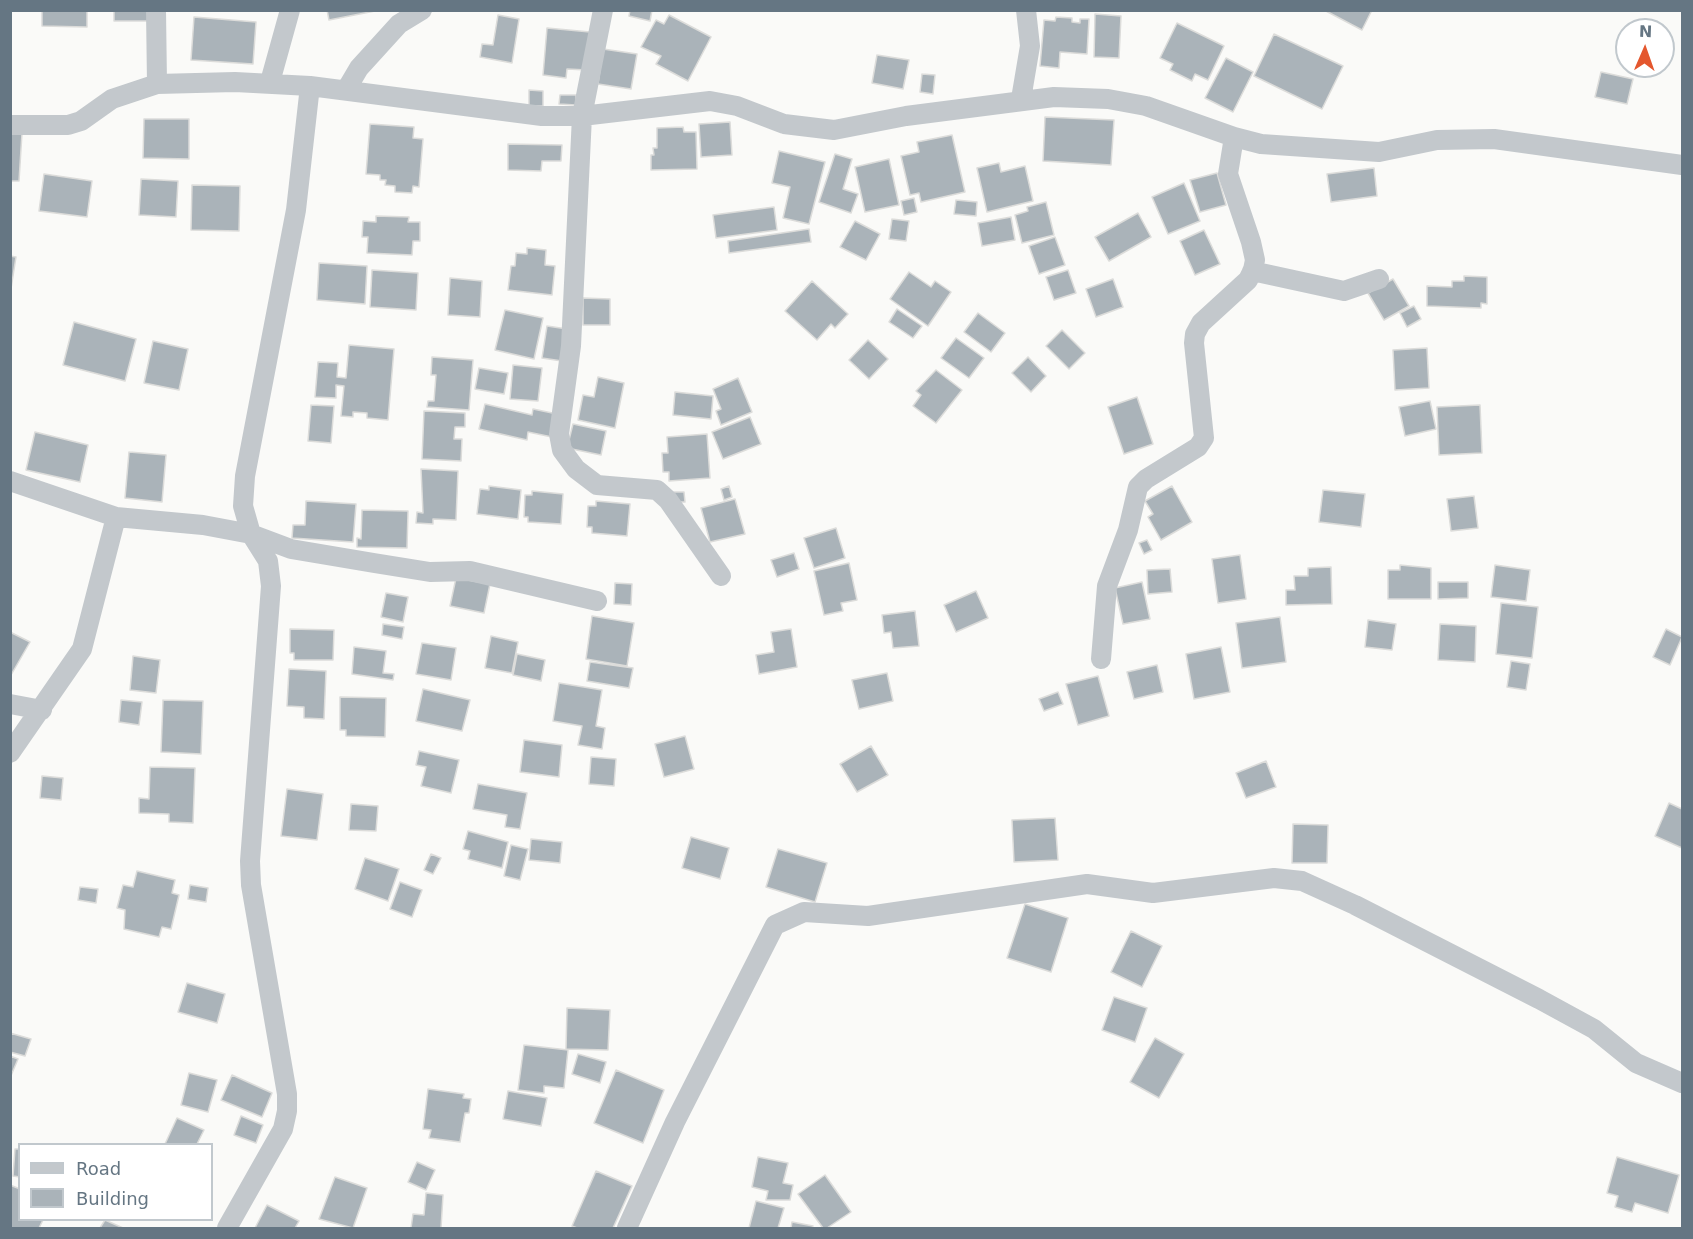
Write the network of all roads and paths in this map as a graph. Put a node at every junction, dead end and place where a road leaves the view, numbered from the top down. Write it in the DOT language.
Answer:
graph roads {
  1 [pos="156,10"];
  2 [pos="290,10"];
  3 [pos="422,10"];
  4 [pos="603,10"];
  5 [pos="1026,10"];
  6 [pos="270,82"];
  7 [pos="157,84"];
  8 [pos="310,86"];
  9 [pos="346,90"];
  10 [pos="1022,99"];
  11 [pos="582,116"];
  12 [pos="10,124"];
  13 [pos="1234,138"];
  14 [pos="1683,165"];
  15 [pos="1252,271"];
  16 [pos="1379,279"];
  17 [pos="10,481"];
  18 [pos="116,517"];
  19 [pos="250,534"];
  20 [pos="722,576"];
  21 [pos="597,601"];
  22 [pos="1101,659"];
  23 [pos="10,704"];
  24 [pos="42,710"];
  25 [pos="10,753"];
  26 [pos="1683,1083"];
  27 [pos="227,1228"];
  28 [pos="627,1228"];
  1 -- 7 [label="street"];
  2 -- 6 [label="street"];
  3 -- 9 [label="street"];
  4 -- 11 [label="street"];
  5 -- 10 [label="street"];
  6 -- 7 [label="street"];
  6 -- 8 [label="street"];
  7 -- 12 [label="street"];
  8 -- 9 [label="street"];
  8 -- 19 [label="street"];
  9 -- 11 [label="street"];
  10 -- 11 [label="street"];
  10 -- 13 [label="street"];
  11 -- 20 [label="street"];
  13 -- 14 [label="street"];
  13 -- 15 [label="street"];
  15 -- 16 [label="street"];
  15 -- 22 [label="street"];
  17 -- 18 [label="street"];
  18 -- 19 [label="street"];
  18 -- 24 [label="street"];
  19 -- 21 [label="street"];
  19 -- 27 [label="street"];
  23 -- 24 [label="street"];
  24 -- 25 [label="street"];
  26 -- 28 [label="street"];
}
